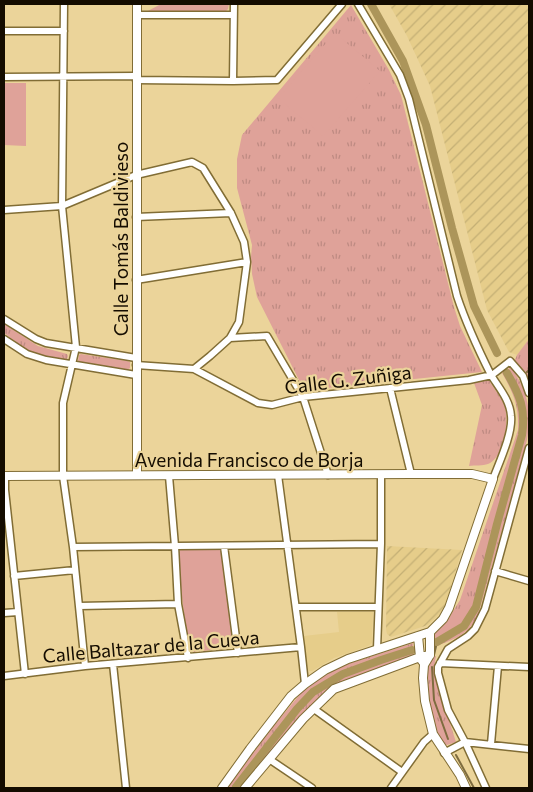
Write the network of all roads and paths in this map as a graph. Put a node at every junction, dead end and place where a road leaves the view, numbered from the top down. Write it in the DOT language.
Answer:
graph roads {
  1 [pos="64,4"];
  2 [pos="137,4"];
  3 [pos="234,4"];
  4 [pos="342,4"];
  5 [pos="358,4"];
  6 [pos="137,15"];
  7 [pos="233,15"];
  8 [pos="4,31"];
  9 [pos="64,31"];
  10 [pos="4,77"];
  11 [pos="64,77"];
  12 [pos="136,78"];
  13 [pos="233,81"];
  14 [pos="136,175"];
  15 [pos="62,206"];
  16 [pos="4,210"];
  17 [pos="231,213"];
  18 [pos="136,217"];
  19 [pos="246,262"];
  20 [pos="136,280"];
  21 [pos="4,319"];
  22 [pos="4,338"];
  23 [pos="230,338"];
  24 [pos="76,347"];
  25 [pos="136,362"];
  26 [pos="72,365"];
  27 [pos="194,369"];
  28 [pos="136,375"];
  29 [pos="492,375"];
  30 [pos="390,388"];
  31 [pos="529,393"];
  32 [pos="303,397"];
  33 [pos="529,448"];
  34 [pos="411,474"];
  35 [pos="137,475"];
  36 [pos="278,475"];
  37 [pos="328,475"];
  38 [pos="381,475"];
  39 [pos="4,476"];
  40 [pos="63,476"];
  41 [pos="169,476"];
  42 [pos="493,479"];
  43 [pos="4,490"];
  44 [pos="288,544"];
  45 [pos="381,544"];
  46 [pos="175,546"];
  47 [pos="224,546"];
  48 [pos="73,547"];
  49 [pos="75,570"];
  50 [pos="495,571"];
  51 [pos="14,576"];
  52 [pos="529,581"];
  53 [pos="178,604"];
  54 [pos="79,606"];
  55 [pos="296,607"];
  56 [pos="378,607"];
  57 [pos="18,612"];
  58 [pos="4,613"];
  59 [pos="430,632"];
  60 [pos="418,636"];
  61 [pos="301,647"];
  62 [pos="377,649"];
  63 [pos="238,653"];
  64 [pos="430,655"];
  65 [pos="420,656"];
  66 [pos="188,658"];
  67 [pos="440,663"];
  68 [pos="114,664"];
  69 [pos="85,666"];
  70 [pos="424,666"];
  71 [pos="498,666"];
  72 [pos="529,668"];
  73 [pos="25,674"];
  74 [pos="4,676"];
  75 [pos="305,684"];
  76 [pos="314,709"];
  77 [pos="433,734"];
  78 [pos="465,742"];
  79 [pos="491,744"];
  80 [pos="529,749"];
  81 [pos="444,753"];
  82 [pos="269,759"];
  83 [pos="402,772"];
  84 [pos="126,788"];
  85 [pos="222,788"];
  86 [pos="245,788"];
  87 [pos="312,788"];
  88 [pos="391,788"];
  89 [pos="466,788"];
  90 [pos="486,788"];
  1 -- 9 [label="street"];
  2 -- 6 [label="street, Calle Tomás Baldivieso"];
  3 -- 7 [label="street"];
  4 -- 13 [label="street"];
  5 -- 29 [label="street"];
  6 -- 7 [label="street"];
  6 -- 12 [label="street, Calle Tomás Baldivieso"];
  7 -- 13 [label="street"];
  8 -- 9 [label="street"];
  9 -- 11 [label="street"];
  10 -- 11 [label="street"];
  11 -- 12 [label="street"];
  11 -- 15 [label="street"];
  12 -- 13 [label="street"];
  12 -- 14 [label="street, Calle Tomás Baldivieso"];
  14 -- 15 [label="street"];
  14 -- 17 [label="street"];
  14 -- 18 [label="street, Calle Tomás Baldivieso"];
  15 -- 16 [label="street"];
  15 -- 24 [label="street"];
  17 -- 18 [label="street"];
  17 -- 19 [label="street"];
  18 -- 20 [label="street, Calle Tomás Baldivieso"];
  19 -- 20 [label="street"];
  19 -- 23 [label="street"];
  20 -- 25 [label="street, Calle Tomás Baldivieso"];
  21 -- 24 [label="street"];
  22 -- 26 [label="street"];
  23 -- 27 [label="street"];
  23 -- 32 [label="street"];
  24 -- 25 [label="street"];
  24 -- 26 [label="street"];
  25 -- 27 [label="street"];
  25 -- 28 [label="street, Calle Tomás Baldivieso"];
  26 -- 28 [label="street"];
  26 -- 40 [label="street"];
  27 -- 32 [label="street, Calle G. Zuñiga"];
  28 -- 35 [label="street, Calle Tomás Baldivieso"];
  29 -- 30 [label="street, Calle G. Zuñiga"];
  29 -- 31 [label="street, Calle G. Zuñiga"];
  29 -- 42 [label="street"];
  30 -- 32 [label="street, Calle G. Zuñiga"];
  30 -- 34 [label="street"];
  32 -- 37 [label="street"];
  33 -- 50 [label="street"];
  34 -- 38 [label="street, Avenida Francisco de Borja"];
  34 -- 42 [label="street, Avenida Francisco de Borja"];
  35 -- 40 [label="street, Avenida Francisco de Borja"];
  35 -- 41 [label="street, Avenida Francisco de Borja"];
  36 -- 37 [label="street, Avenida Francisco de Borja"];
  36 -- 41 [label="street, Avenida Francisco de Borja"];
  36 -- 44 [label="street"];
  37 -- 38 [label="street, Avenida Francisco de Borja"];
  38 -- 45 [label="street"];
  39 -- 40 [label="street, Avenida Francisco de Borja"];
  39 -- 43 [label="street"];
  40 -- 48 [label="street"];
  41 -- 46 [label="street"];
  42 -- 59 [label="street"];
  43 -- 51 [label="street"];
  44 -- 45 [label="street"];
  44 -- 47 [label="street"];
  44 -- 55 [label="street"];
  45 -- 56 [label="street"];
  46 -- 47 [label="street"];
  46 -- 48 [label="street"];
  46 -- 53 [label="street"];
  47 -- 63 [label="street"];
  48 -- 49 [label="street"];
  49 -- 51 [label="street"];
  49 -- 54 [label="street"];
  50 -- 52 [label="street"];
  50 -- 67 [label="street"];
  51 -- 57 [label="street"];
  53 -- 54 [label="street"];
  53 -- 66 [label="street"];
  54 -- 69 [label="street"];
  55 -- 56 [label="street"];
  55 -- 61 [label="street"];
  56 -- 62 [label="street"];
  57 -- 58 [label="street"];
  57 -- 73 [label="street"];
  59 -- 60 [label="street"];
  59 -- 64 [label="street"];
  60 -- 62 [label="street"];
  60 -- 65 [label="street"];
  61 -- 63 [label="street, Calle Baltazar de la Cueva"];
  61 -- 75 [label="street"];
  62 -- 75 [label="street"];
  63 -- 66 [label="street, Calle Baltazar de la Cueva"];
  64 -- 65 [label="street"];
  64 -- 70 [label="street"];
  65 -- 70 [label="street"];
  65 -- 76 [label="street"];
  66 -- 68 [label="street, Calle Baltazar de la Cueva"];
  67 -- 71 [label="street"];
  67 -- 78 [label="street"];
  68 -- 69 [label="street, Calle Baltazar de la Cueva"];
  68 -- 84 [label="street"];
  69 -- 73 [label="street, Calle Baltazar de la Cueva"];
  70 -- 77 [label="street"];
  71 -- 72 [label="street"];
  71 -- 79 [label="street"];
  73 -- 74 [label="street, Calle Baltazar de la Cueva"];
  75 -- 85 [label="street"];
  76 -- 82 [label="street"];
  76 -- 83 [label="street"];
  77 -- 81 [label="street"];
  77 -- 83 [label="street"];
  78 -- 79 [label="street"];
  78 -- 81 [label="street"];
  78 -- 90 [label="street"];
  79 -- 80 [label="street"];
  81 -- 89 [label="street"];
  82 -- 86 [label="street"];
  82 -- 87 [label="street"];
  83 -- 88 [label="street"];
}
